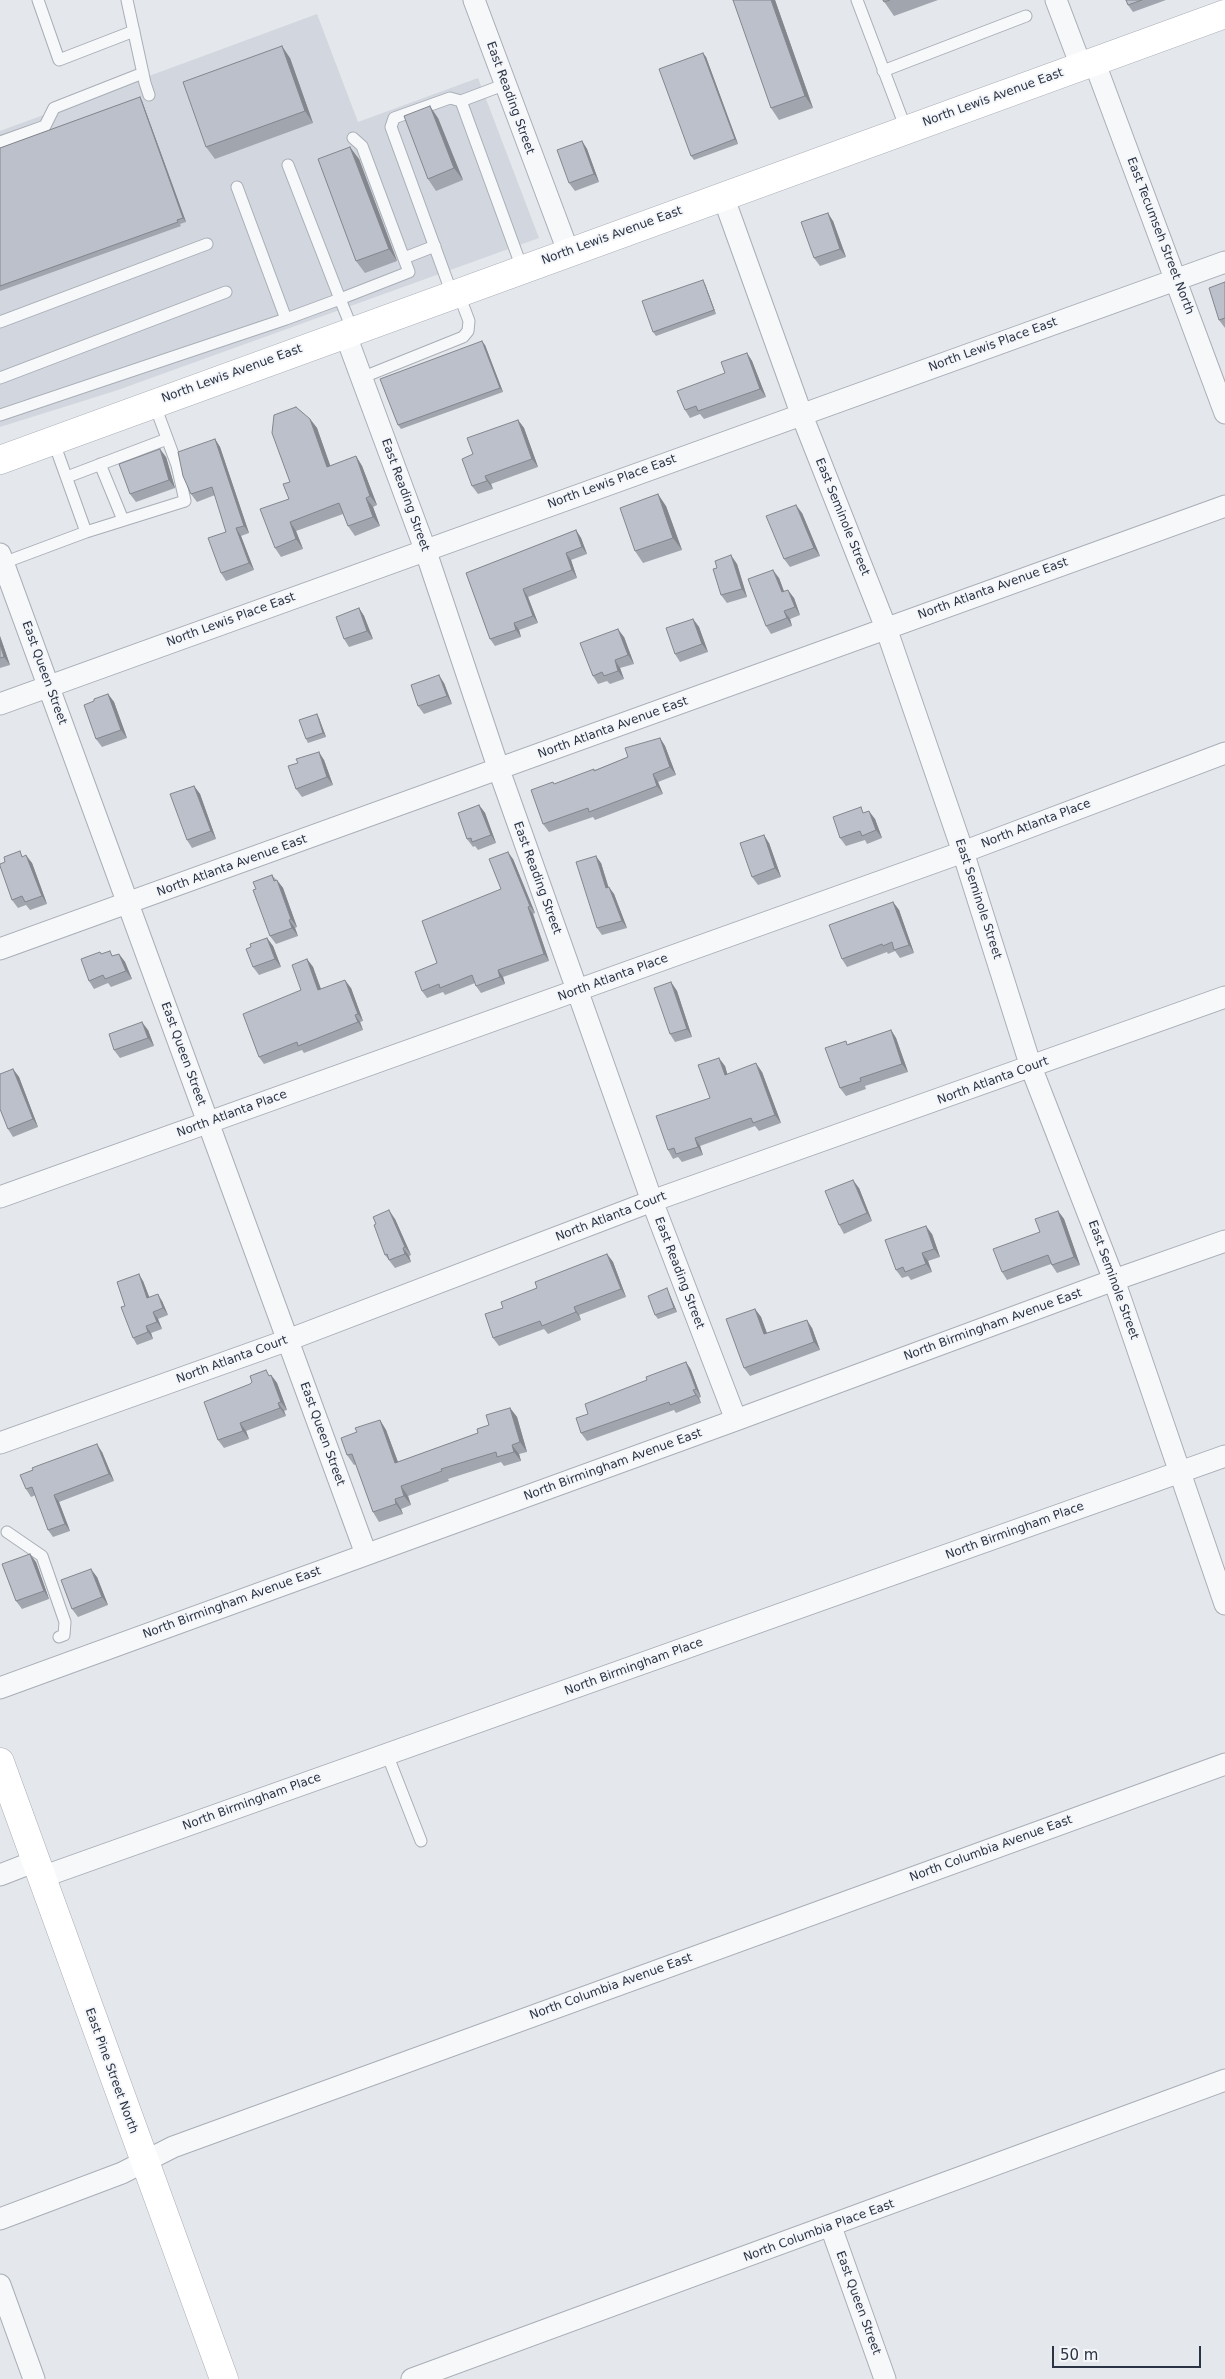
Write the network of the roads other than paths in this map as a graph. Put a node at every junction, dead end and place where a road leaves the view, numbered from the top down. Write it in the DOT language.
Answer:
graph roads {
  1 [pos="38,0"];
  2 [pos="127,0"];
  3 [pos="474,0"];
  4 [pos="857,0"];
  5 [pos="1056,0"];
  6 [pos="1225,14"];
  7 [pos="1026,16"];
  8 [pos="134,31"];
  9 [pos="1087,63"];
  10 [pos="884,71"];
  11 [pos="142,73"];
  12 [pos="506,84"];
  13 [pos="149,95"];
  14 [pos="461,101"];
  15 [pos="906,129"];
  16 [pos="353,138"];
  17 [pos="0,142"];
  18 [pos="288,165"];
  19 [pos="237,187"];
  20 [pos="723,196"];
  21 [pos="207,244"];
  22 [pos="435,246"];
  23 [pos="568,251"];
  24 [pos="404,258"];
  25 [pos="1225,262"];
  26 [pos="522,268"];
  27 [pos="1176,279"];
  28 [pos="226,292"];
  29 [pos="455,293"];
  30 [pos="340,298"];
  31 [pos="286,319"];
  32 [pos="0,322"];
  33 [pos="349,332"];
  34 [pos="0,378"];
  35 [pos="362,378"];
  36 [pos="154,403"];
  37 [pos="1225,412"];
  38 [pos="801,413"];
  39 [pos="0,415"];
  40 [pos="167,439"];
  41 [pos="53,440"];
  42 [pos="0,460"];
  43 [pos="100,464"];
  44 [pos="67,477"];
  45 [pos="1225,506"];
  46 [pos="124,520"];
  47 [pos="86,532"];
  48 [pos="425,549"];
  49 [pos="3,567"];
  50 [pos="886,628"];
  51 [pos="49,686"];
  52 [pos="0,704"];
  53 [pos="1225,753"];
  54 [pos="498,770"];
  55 [pos="963,852"];
  56 [pos="129,903"];
  57 [pos="0,949"];
  58 [pos="577,991"];
  59 [pos="1225,997"];
  60 [pos="1031,1067"];
  61 [pos="208,1123"];
  62 [pos="0,1197"];
  63 [pos="652,1201"];
  64 [pos="1225,1241"];
  65 [pos="1114,1280"];
  66 [pos="288,1340"];
  67 [pos="736,1420"];
  68 [pos="0,1443"];
  69 [pos="1225,1456"];
  70 [pos="1182,1472"];
  71 [pos="7,1532"];
  72 [pos="366,1554"];
  73 [pos="1225,1604"];
  74 [pos="59,1637"];
  75 [pos="0,1688"];
  76 [pos="387,1754"];
  77 [pos="0,1762"];
  78 [pos="1225,1764"];
  79 [pos="421,1841"];
  80 [pos="39,1869"];
  81 [pos="0,1875"];
  82 [pos="1225,2080"];
  83 [pos="144,2161"];
  84 [pos="0,2218"];
  85 [pos="831,2227"];
  86 [pos="0,2285"];
  87 [pos="34,2379"];
  88 [pos="224,2379"];
  89 [pos="412,2379"];
  90 [pos="885,2379"];
  1 -- 8 [label="lane"];
  2 -- 8 [label="lane"];
  3 -- 12 [label="street, East Reading Street"];
  4 -- 10 [label="lane"];
  5 -- 9 [label="street, East Tecumseh Street North"];
  6 -- 9 [label="main road, North Lewis Avenue East"];
  7 -- 10 [label="lane"];
  8 -- 11 [label="lane"];
  9 -- 15 [label="main road, North Lewis Avenue East"];
  9 -- 27 [label="street, East Tecumseh Street North"];
  10 -- 15 [label="lane"];
  11 -- 13 [label="lane"];
  11 -- 17 [label="lane"];
  12 -- 14 [label="lane"];
  12 -- 23 [label="street, East Reading Street"];
  14 -- 22 [label="lane"];
  14 -- 26 [label="lane"];
  15 -- 20 [label="main road, North Lewis Avenue East"];
  16 -- 24 [label="lane"];
  18 -- 30 [label="lane"];
  19 -- 31 [label="lane"];
  20 -- 23 [label="main road, North Lewis Avenue East"];
  20 -- 38 [label="street, East Seminole Street"];
  21 -- 32 [label="lane"];
  22 -- 24 [label="lane"];
  22 -- 29 [label="lane"];
  23 -- 26 [label="main road, North Lewis Avenue East"];
  24 -- 30 [label="lane"];
  25 -- 27 [label="street, North Lewis Place East"];
  26 -- 29 [label="main road, North Lewis Avenue East"];
  27 -- 37 [label="street, East Tecumseh Street North"];
  27 -- 38 [label="street, North Lewis Place East"];
  28 -- 34 [label="lane"];
  29 -- 33 [label="main road, North Lewis Avenue East"];
  29 -- 35 [label="lane"];
  30 -- 31 [label="lane"];
  30 -- 33 [label="lane"];
  31 -- 39 [label="lane"];
  33 -- 35 [label="street, East Reading Street"];
  33 -- 36 [label="main road, North Lewis Avenue East"];
  35 -- 48 [label="street, East Reading Street"];
  36 -- 40 [label="lane"];
  36 -- 41 [label="main road, North Lewis Avenue East"];
  38 -- 48 [label="street, North Lewis Place East"];
  38 -- 50 [label="street, East Seminole Street"];
  40 -- 43 [label="lane"];
  40 -- 46 [label="lane"];
  41 -- 42 [label="main road, North Lewis Avenue East"];
  41 -- 44 [label="lane"];
  43 -- 44 [label="lane"];
  43 -- 46 [label="lane"];
  44 -- 47 [label="lane"];
  45 -- 50 [label="street, North Atlanta Avenue East"];
  46 -- 47 [label="lane"];
  47 -- 49 [label="lane"];
  48 -- 51 [label="street, North Lewis Place East"];
  48 -- 54 [label="street, East Reading Street"];
  49 -- 51 [label="street, East Queen Street"];
  50 -- 54 [label="street, North Atlanta Avenue East"];
  50 -- 55 [label="street, East Seminole Street"];
  51 -- 52 [label="street, North Lewis Place East"];
  51 -- 56 [label="street, East Queen Street"];
  53 -- 55 [label="street, North Atlanta Place"];
  54 -- 56 [label="street, North Atlanta Avenue East"];
  54 -- 58 [label="street, East Reading Street"];
  55 -- 58 [label="street, North Atlanta Place"];
  55 -- 60 [label="street, East Seminole Street"];
  56 -- 57 [label="street, North Atlanta Avenue East"];
  56 -- 61 [label="street, East Queen Street"];
  58 -- 61 [label="street, North Atlanta Place"];
  58 -- 63 [label="street, East Reading Street"];
  59 -- 60 [label="street, North Atlanta Court"];
  60 -- 63 [label="street, North Atlanta Court"];
  60 -- 65 [label="street, East Seminole Street"];
  61 -- 62 [label="street, North Atlanta Place"];
  61 -- 66 [label="street, East Queen Street"];
  63 -- 66 [label="street, North Atlanta Court"];
  63 -- 67 [label="street, East Reading Street"];
  64 -- 65 [label="street, North Birmingham Avenue East"];
  65 -- 67 [label="street, North Birmingham Avenue East"];
  65 -- 70 [label="street, East Seminole Street"];
  66 -- 68 [label="street, North Atlanta Court"];
  66 -- 72 [label="street, East Queen Street"];
  67 -- 72 [label="street, North Birmingham Avenue East"];
  69 -- 70 [label="street, North Birmingham Place"];
  70 -- 73 [label="street, East Seminole Street"];
  70 -- 76 [label="street, North Birmingham Place"];
  71 -- 74 [label="lane"];
  72 -- 75 [label="street, North Birmingham Avenue East"];
  76 -- 79 [label="lane"];
  76 -- 80 [label="street, North Birmingham Place"];
  77 -- 80 [label="main road, East Pine Street North"];
  78 -- 83 [label="street, North Columbia Avenue East"];
  80 -- 81 [label="street, North Birmingham Place"];
  80 -- 83 [label="main road, East Pine Street North"];
  82 -- 85 [label="street, North Columbia Place East"];
  83 -- 84 [label="street, North Columbia Avenue East"];
  83 -- 88 [label="main road, East Pine Street North"];
  85 -- 89 [label="street, North Columbia Place East"];
  85 -- 90 [label="street, East Queen Street"];
  86 -- 87 [label="street"];
}
